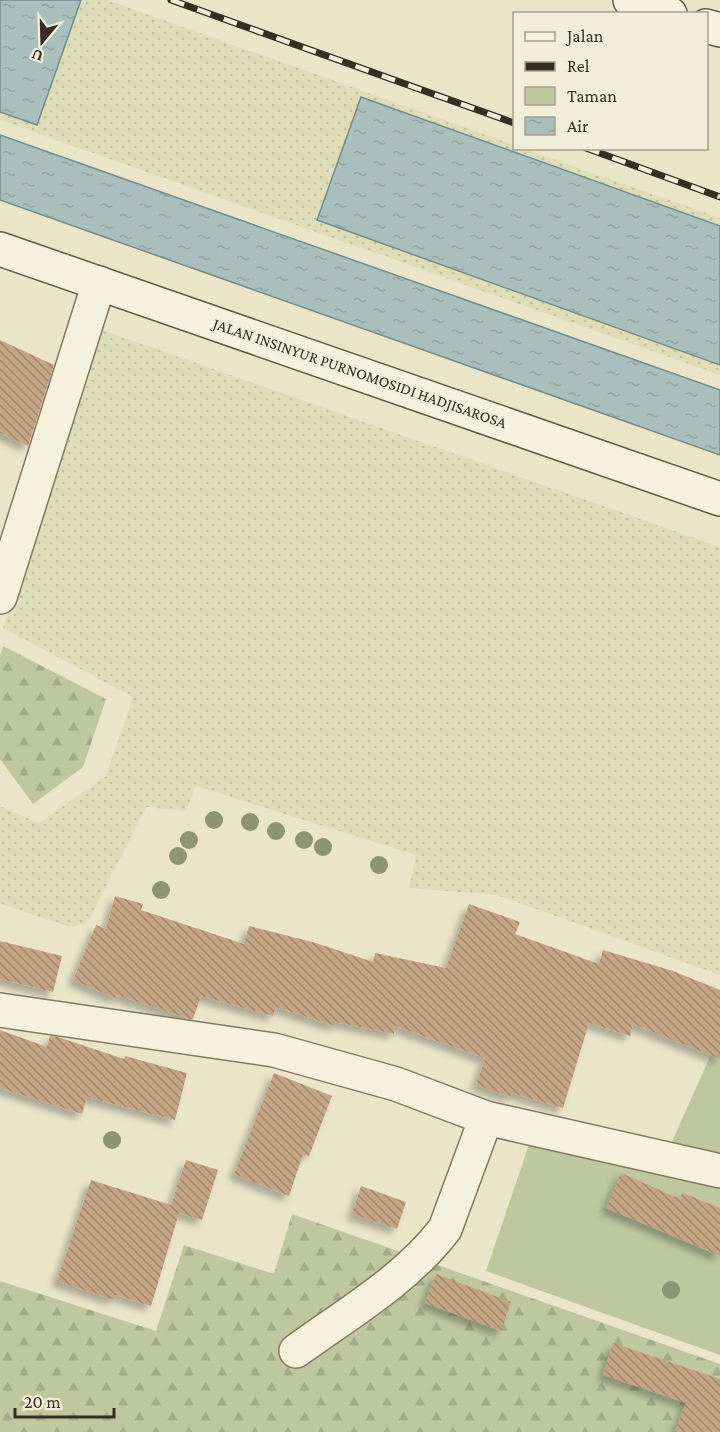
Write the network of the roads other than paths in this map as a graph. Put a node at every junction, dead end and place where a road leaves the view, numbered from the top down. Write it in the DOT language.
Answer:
graph roads {
  1 [pos="630,0"];
  2 [pos="664,12"];
  3 [pos="0,249"];
  4 [pos="99,283"];
  5 [pos="720,498"];
  6 [pos="0,597"];
  7 [pos="0,1010"];
  8 [pos="486,1118"];
  9 [pos="720,1171"];
  10 [pos="296,1351"];
  1 -- 2 [label="street"];
  3 -- 4 [label="street, JALAN INSINYUR PURNOMOSIDI HADJISAROSA"];
  4 -- 5 [label="street, JALAN INSINYUR PURNOMOSIDI HADJISAROSA"];
  4 -- 6 [label="street"];
  7 -- 8 [label="street"];
  8 -- 9 [label="street"];
  8 -- 10 [label="street"];
}
